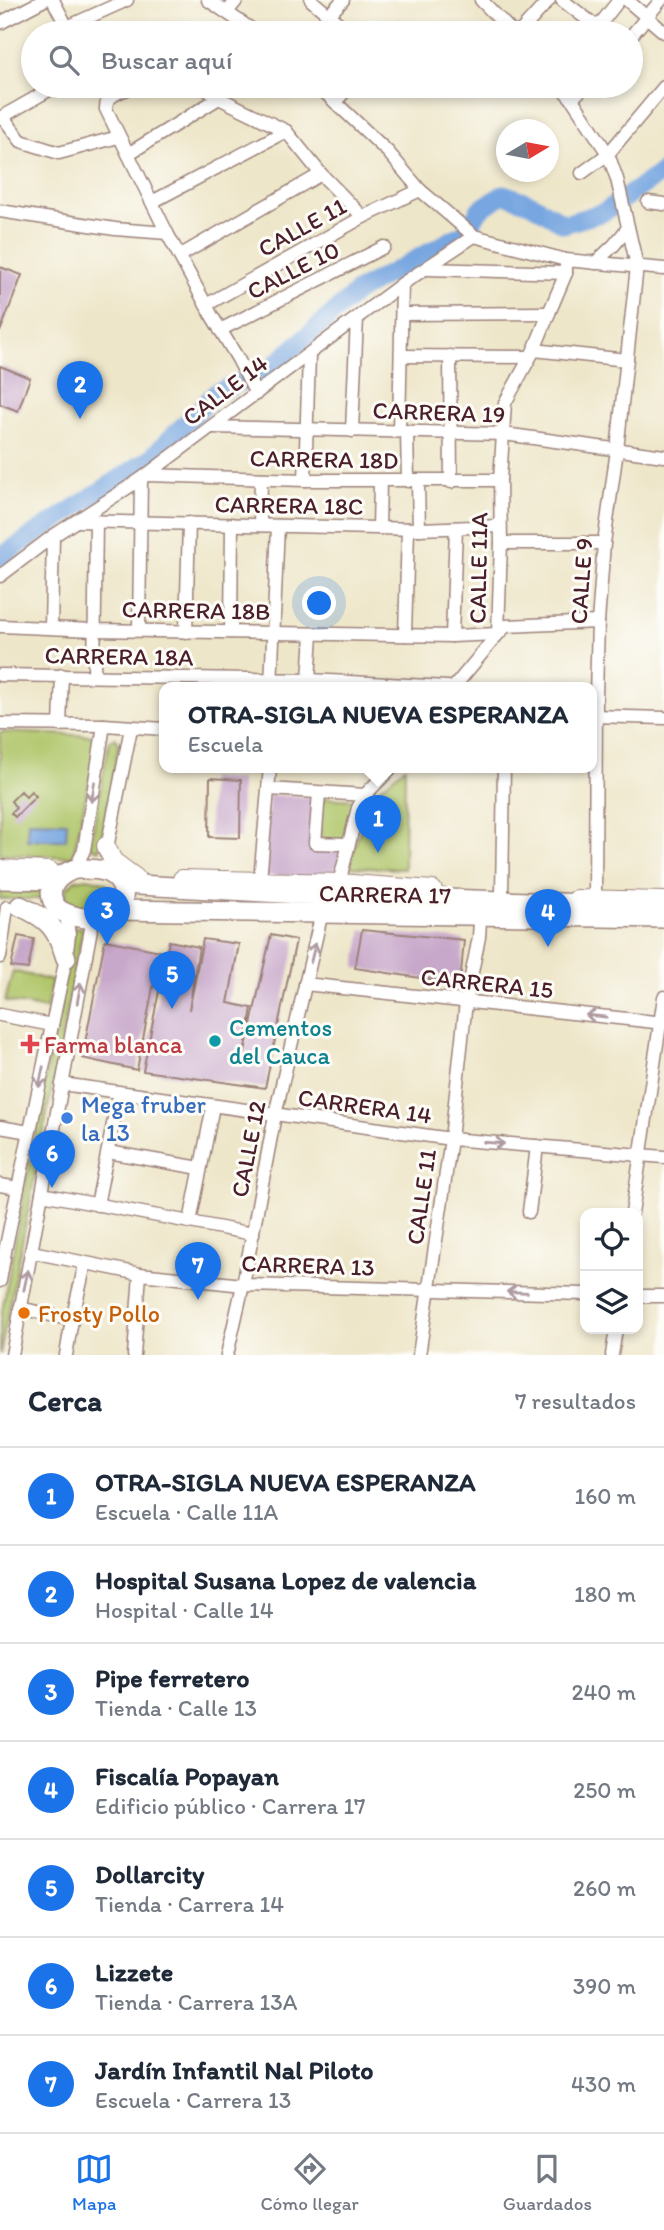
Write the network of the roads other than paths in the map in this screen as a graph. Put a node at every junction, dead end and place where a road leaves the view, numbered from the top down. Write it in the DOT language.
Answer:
graph roads {
  1 [pos="44,0"];
  2 [pos="53,0"];
  3 [pos="127,0"];
  4 [pos="208,0"];
  5 [pos="237,0"];
  6 [pos="311,0"];
  7 [pos="343,0"];
  8 [pos="481,0"];
  9 [pos="549,0"];
  10 [pos="562,0"];
  11 [pos="620,0"];
  12 [pos="627,0"];
  13 [pos="661,0"];
  14 [pos="227,12"];
  15 [pos="328,16"];
  16 [pos="646,18"];
  17 [pos="62,21"];
  18 [pos="83,21"];
  19 [pos="240,21"];
  20 [pos="334,21"];
  21 [pos="501,21"];
  22 [pos="530,21"];
  23 [pos="589,21"];
  24 [pos="607,21"];
  25 [pos="643,22"];
  26 [pos="0,23"];
  27 [pos="664,32"];
  28 [pos="664,87"];
  29 [pos="36,98"];
  30 [pos="108,98"];
  31 [pos="219,98"];
  32 [pos="331,98"];
  33 [pos="339,98"];
  34 [pos="572,99"];
  35 [pos="335,102"];
  36 [pos="2,118"];
  37 [pos="286,131"];
  38 [pos="118,137"];
  39 [pos="128,154"];
  40 [pos="608,154"];
  41 [pos="582,173"];
  42 [pos="321,174"];
  43 [pos="421,190"];
  44 [pos="152,202"];
  45 [pos="648,202"];
  46 [pos="664,204"];
  47 [pos="0,211"];
  48 [pos="363,217"];
  49 [pos="627,224"];
  50 [pos="167,233"];
  51 [pos="470,233"];
  52 [pos="384,247"];
  53 [pos="181,255"];
  54 [pos="595,262"];
  55 [pos="637,266"];
  56 [pos="566,267"];
  57 [pos="426,269"];
  58 [pos="664,269"];
  59 [pos="402,284"];
  60 [pos="206,305"];
  61 [pos="549,313"];
  62 [pos="401,314"];
  63 [pos="358,318"];
  64 [pos="220,330"];
  65 [pos="532,353"];
  66 [pos="309,355"];
  67 [pos="401,356"];
  68 [pos="450,356"];
  69 [pos="627,360"];
  70 [pos="254,390"];
  71 [pos="212,427"];
  72 [pos="306,429"];
  73 [pos="352,430"];
  74 [pos="403,431"];
  75 [pos="451,432"];
  76 [pos="504,434"];
  77 [pos="617,450"];
  78 [pos="664,456"];
  79 [pos="144,477"];
  80 [pos="261,479"];
  81 [pos="305,480"];
  82 [pos="500,480"];
  83 [pos="380,481"];
  84 [pos="413,482"];
  85 [pos="451,482"];
  86 [pos="77,521"];
  87 [pos="96,521"];
  88 [pos="142,521"];
  89 [pos="189,523"];
  90 [pos="232,524"];
  91 [pos="260,525"];
  92 [pos="278,526"];
  93 [pos="500,526"];
  94 [pos="379,528"];
  95 [pos="456,528"];
  96 [pos="414,529"];
  97 [pos="53,536"];
  98 [pos="501,543"];
  99 [pos="604,543"];
  100 [pos="0,576"];
  101 [pos="598,622"];
  102 [pos="0,626"];
  103 [pos="51,627"];
  104 [pos="94,630"];
  105 [pos="139,630"];
  106 [pos="187,632"];
  107 [pos="231,632"];
  108 [pos="274,632"];
  109 [pos="312,634"];
  110 [pos="498,634"];
  111 [pos="405,635"];
  112 [pos="452,636"];
  113 [pos="0,675"];
  114 [pos="62,676"];
  115 [pos="94,676"];
  116 [pos="309,680"];
  117 [pos="246,682"];
  118 [pos="271,682"];
  119 [pos="284,682"];
  120 [pos="349,682"];
  121 [pos="458,682"];
  122 [pos="595,682"];
  123 [pos="597,716"];
  124 [pos="664,718"];
  125 [pos="0,724"];
  126 [pos="60,725"];
  127 [pos="104,725"];
  128 [pos="131,727"];
  129 [pos="159,729"];
  130 [pos="270,773"];
  131 [pos="386,773"];
  132 [pos="504,773"];
  133 [pos="594,773"];
  134 [pos="269,789"];
  135 [pos="319,793"];
  136 [pos="365,795"];
  137 [pos="348,844"];
  138 [pos="106,846"];
  139 [pos="0,869"];
  140 [pos="66,874"];
  141 [pos="118,877"];
  142 [pos="0,879"];
  143 [pos="260,880"];
  144 [pos="339,883"];
  145 [pos="302,888"];
  146 [pos="502,894"];
  147 [pos="595,900"];
  148 [pos="664,904"];
  149 [pos="9,907"];
  150 [pos="61,910"];
  151 [pos="104,914"];
  152 [pos="322,914"];
  153 [pos="664,918"];
  154 [pos="480,921"];
  155 [pos="664,926"];
  156 [pos="0,957"];
  157 [pos="66,958"];
  158 [pos="305,984"];
  159 [pos="664,997"];
  160 [pos="466,1002"];
  161 [pos="0,1015"];
  162 [pos="662,1023"];
  163 [pos="52,1025"];
  164 [pos="62,1084"];
  165 [pos="119,1094"];
  166 [pos="213,1106"];
  167 [pos="275,1115"];
  168 [pos="0,1127"];
  169 [pos="29,1132"];
  170 [pos="451,1139"];
  171 [pos="537,1146"];
  172 [pos="108,1152"];
  173 [pos="640,1155"];
  174 [pos="664,1157"];
  175 [pos="200,1168"];
  176 [pos="0,1185"];
  177 [pos="18,1188"];
  178 [pos="42,1194"];
  179 [pos="97,1205"];
  180 [pos="633,1208"];
  181 [pos="529,1212"];
  182 [pos="190,1222"];
  183 [pos="253,1234"];
  184 [pos="3,1245"];
  185 [pos="32,1252"];
  186 [pos="85,1264"];
  187 [pos="140,1274"];
  188 [pos="0,1281"];
  189 [pos="243,1285"];
  190 [pos="429,1289"];
  191 [pos="580,1294"];
  192 [pos="643,1296"];
  193 [pos="664,1296"];
  194 [pos="20,1308"];
  195 [pos="72,1320"];
  196 [pos="615,1334"];
  197 [pos="12,1355"];
  198 [pos="66,1355"];
  199 [pos="134,1355"];
  200 [pos="227,1355"];
  201 [pos="419,1355"];
  202 [pos="612,1355"];
  1 -- 26 [label="street"];
  2 -- 17 [label="street"];
  3 -- 18 [label="street"];
  4 -- 14 [label="street"];
  5 -- 14 [label="street"];
  6 -- 15 [label="street"];
  7 -- 15 [label="street"];
  8 -- 21 [label="street"];
  9 -- 22 [label="street"];
  10 -- 23 [label="street"];
  11 -- 24 [label="street"];
  12 -- 16 [label="street"];
  13 -- 16 [label="street"];
  14 -- 19 [label="street"];
  15 -- 20 [label="street"];
  16 -- 25 [label="street"];
  16 -- 27 [label="street"];
  28 -- 40 [label="street"];
  29 -- 36 [label="street"];
  30 -- 38 [label="street"];
  31 -- 37 [label="street"];
  31 -- 39 [label="street"];
  32 -- 35 [label="street"];
  33 -- 35 [label="street"];
  34 -- 40 [label="street, CALLE 9"];
  35 -- 43 [label="street"];
  36 -- 38 [label="street"];
  37 -- 42 [label="street"];
  37 -- 44 [label="street"];
  38 -- 39 [label="street"];
  39 -- 44 [label="street"];
  40 -- 41 [label="street"];
  40 -- 49 [label="street, CALLE 9"];
  42 -- 48 [label="street"];
  42 -- 53 [label="street"];
  43 -- 48 [label="street, CALLE 11"];
  43 -- 51 [label="street"];
  44 -- 50 [label="street"];
  45 -- 46 [label="street"];
  47 -- 50 [label="street"];
  48 -- 60 [label="street, CALLE 11"];
  49 -- 54 [label="street"];
  49 -- 55 [label="street, CALLE 9"];
  50 -- 53 [label="street"];
  51 -- 56 [label="street"];
  51 -- 57 [label="street, CALLE 14"];
  52 -- 64 [label="street, CALLE 10"];
  53 -- 60 [label="street"];
  54 -- 55 [label="street"];
  54 -- 56 [label="street"];
  55 -- 58 [label="street"];
  55 -- 69 [label="street, CALLE 9"];
  56 -- 57 [label="street"];
  56 -- 61 [label="street"];
  57 -- 59 [label="street, CALLE 14"];
  59 -- 62 [label="street"];
  59 -- 63 [label="street, CALLE 14"];
  60 -- 64 [label="street"];
  61 -- 62 [label="street"];
  61 -- 65 [label="street"];
  62 -- 67 [label="street"];
  63 -- 66 [label="street, CALLE 14"];
  63 -- 73 [label="street"];
  64 -- 70 [label="street"];
  65 -- 68 [label="street"];
  65 -- 69 [label="street"];
  65 -- 76 [label="street"];
  66 -- 70 [label="street, CALLE 14"];
  66 -- 72 [label="street"];
  67 -- 68 [label="street"];
  67 -- 74 [label="street"];
  68 -- 75 [label="street"];
  69 -- 77 [label="street, CALLE 9"];
  70 -- 71 [label="street, CALLE 14"];
  71 -- 72 [label="street, CARRERA 19"];
  71 -- 79 [label="street, CALLE 14"];
  72 -- 73 [label="street, CARRERA 19"];
  72 -- 81 [label="street"];
  73 -- 74 [label="street, CARRERA 19"];
  74 -- 75 [label="street, CARRERA 19"];
  74 -- 84 [label="street"];
  75 -- 76 [label="street, CARRERA 19"];
  75 -- 85 [label="street"];
  76 -- 77 [label="street, CARRERA 19"];
  76 -- 82 [label="street, CALLE 11A"];
  77 -- 78 [label="street, CARRERA 19"];
  77 -- 99 [label="street, CALLE 9"];
  79 -- 80 [label="street, CARRERA 18D"];
  79 -- 86 [label="street, CALLE 14"];
  79 -- 88 [label="street"];
  80 -- 81 [label="street, CARRERA 18D"];
  80 -- 91 [label="street"];
  81 -- 83 [label="street, CARRERA 18D"];
  82 -- 85 [label="street, CARRERA 18D"];
  82 -- 93 [label="street, CALLE 11A"];
  83 -- 84 [label="street, CARRERA 18D"];
  83 -- 94 [label="street"];
  84 -- 85 [label="street, CARRERA 18D"];
  84 -- 96 [label="street"];
  86 -- 87 [label="street, CARRERA 18C"];
  86 -- 97 [label="street, CALLE 14"];
  87 -- 88 [label="street, CARRERA 18C"];
  87 -- 104 [label="street"];
  88 -- 89 [label="street, CARRERA 18C"];
  88 -- 105 [label="street"];
  89 -- 90 [label="street, CARRERA 18C"];
  89 -- 106 [label="street"];
  90 -- 91 [label="street, CARRERA 18C"];
  90 -- 107 [label="street"];
  91 -- 92 [label="street, CARRERA 18C"];
  92 -- 94 [label="street, CARRERA 18C"];
  92 -- 108 [label="street"];
  93 -- 95 [label="street, CARRERA 18C"];
  93 -- 98 [label="street, CALLE 11A"];
  94 -- 96 [label="street, CARRERA 18C"];
  95 -- 96 [label="street, CARRERA 18C"];
  95 -- 112 [label="street"];
  96 -- 111 [label="street"];
  97 -- 100 [label="street, CALLE 14"];
  97 -- 103 [label="street"];
  98 -- 99 [label="street"];
  98 -- 110 [label="street, CALLE 11A"];
  99 -- 101 [label="street, CALLE 9"];
  101 -- 110 [label="street, CARRERA 18B"];
  101 -- 122 [label="street, CALLE 9"];
  102 -- 103 [label="street, CARRERA 18B"];
  103 -- 104 [label="street, CARRERA 18B"];
  104 -- 105 [label="street, CARRERA 18B"];
  104 -- 115 [label="street"];
  105 -- 106 [label="street, CARRERA 18B"];
  106 -- 107 [label="street, CARRERA 18B"];
  107 -- 108 [label="street, CARRERA 18B"];
  108 -- 109 [label="street, CARRERA 18B"];
  108 -- 118 [label="street"];
  109 -- 111 [label="street, CARRERA 18B"];
  109 -- 116 [label="street"];
  110 -- 112 [label="street, CARRERA 18B"];
  110 -- 121 [label="street, CALLE 11A"];
  111 -- 112 [label="street, CARRERA 18B"];
  113 -- 114 [label="street, CARRERA 18A"];
  114 -- 115 [label="street, CARRERA 18A"];
  114 -- 126 [label="street"];
  115 -- 117 [label="street, CARRERA 18A"];
  116 -- 119 [label="street, CARRERA 18A"];
  116 -- 120 [label="street, CARRERA 18A"];
  123 -- 124 [label="street"];
  125 -- 126 [label="street"];
  126 -- 127 [label="street"];
  127 -- 128 [label="street"];
  127 -- 140 [label="street, one-way"];
  128 -- 129 [label="street"];
  128 -- 138 [label="street"];
  130 -- 134 [label="street"];
  131 -- 136 [label="street"];
  132 -- 146 [label="street"];
  133 -- 147 [label="street, CALLE 9"];
  134 -- 135 [label="street"];
  134 -- 143 [label="street"];
  135 -- 136 [label="street"];
  135 -- 137 [label="street"];
  136 -- 137 [label="street"];
  137 -- 144 [label="street"];
  138 -- 141 [label="street"];
  138 -- 141 [label="main road"];
  139 -- 140 [label="main road"];
  140 -- 141 [label="main road, CARRERA 17"];
  140 -- 142 [label="main road"];
  140 -- 150 [label="main road"];
  141 -- 143 [label="main road"];
  141 -- 145 [label="main road, CARRERA 17"];
  141 -- 151 [label="main road"];
  143 -- 145 [label="main road"];
  144 -- 145 [label="main road"];
  144 -- 146 [label="main road"];
  145 -- 148 [label="main road, CARRERA 17"];
  146 -- 147 [label="main road"];
  147 -- 148 [label="main road"];
  149 -- 150 [label="main road"];
  149 -- 156 [label="street"];
  149 -- 157 [label="main road"];
  150 -- 151 [label="main road, CARRERA 17"];
  150 -- 157 [label="street"];
  151 -- 152 [label="main road, CARRERA 17"];
  164 -- 151 [label="street, one-way"];
  152 -- 153 [label="main road, CARRERA 17"];
  152 -- 154 [label="main road, CARRERA 17"];
  158 -- 152 [label="street, CALLE 12, one-way"];
  154 -- 155 [label="main road, CARRERA 17"];
  154 -- 160 [label="street, CALLE 11"];
  157 -- 163 [label="street"];
  158 -- 160 [label="street, CARRERA 15"];
  158 -- 167 [label="street, CALLE 12"];
  159 -- 162 [label="street"];
  162 -- 160 [label="street, CARRERA 15, one-way"];
  160 -- 170 [label="street, CALLE 11"];
  161 -- 163 [label="street"];
  162 -- 173 [label="street"];
  163 -- 169 [label="street, one-way"];
  164 -- 165 [label="street, CARRERA 14"];
  164 -- 178 [label="street"];
  165 -- 166 [label="street, CARRERA 14"];
  165 -- 172 [label="street"];
  166 -- 167 [label="street, CARRERA 14"];
  166 -- 175 [label="street"];
  167 -- 170 [label="street, CARRERA 14"];
  167 -- 183 [label="street, CALLE 12"];
  168 -- 169 [label="street"];
  169 -- 177 [label="street"];
  170 -- 171 [label="street, CARRERA 14, one-way"];
  170 -- 190 [label="street, CALLE 11"];
  171 -- 173 [label="street, CARRERA 14"];
  171 -- 181 [label="street"];
  172 -- 175 [label="street"];
  172 -- 179 [label="street"];
  173 -- 174 [label="street, CARRERA 14"];
  173 -- 180 [label="street"];
  175 -- 182 [label="street"];
  176 -- 177 [label="street"];
  177 -- 184 [label="street"];
  178 -- 179 [label="street"];
  178 -- 185 [label="street"];
  179 -- 182 [label="street"];
  182 -- 183 [label="street"];
  183 -- 189 [label="street, CALLE 12"];
  184 -- 188 [label="street"];
  185 -- 186 [label="street, CARRERA 13"];
  194 -- 185 [label="street, one-way"];
  186 -- 187 [label="street, CARRERA 13"];
  186 -- 195 [label="street"];
  187 -- 189 [label="street, CARRERA 13"];
  187 -- 199 [label="street"];
  189 -- 190 [label="street, CARRERA 13"];
  189 -- 200 [label="street, CALLE 12"];
  191 -- 190 [label="street, CARRERA 13, one-way"];
  190 -- 201 [label="street, CALLE 11"];
  192 -- 193 [label="street"];
  194 -- 195 [label="street"];
  194 -- 197 [label="street"];
  195 -- 198 [label="street"];
  196 -- 202 [label="street"];
}
